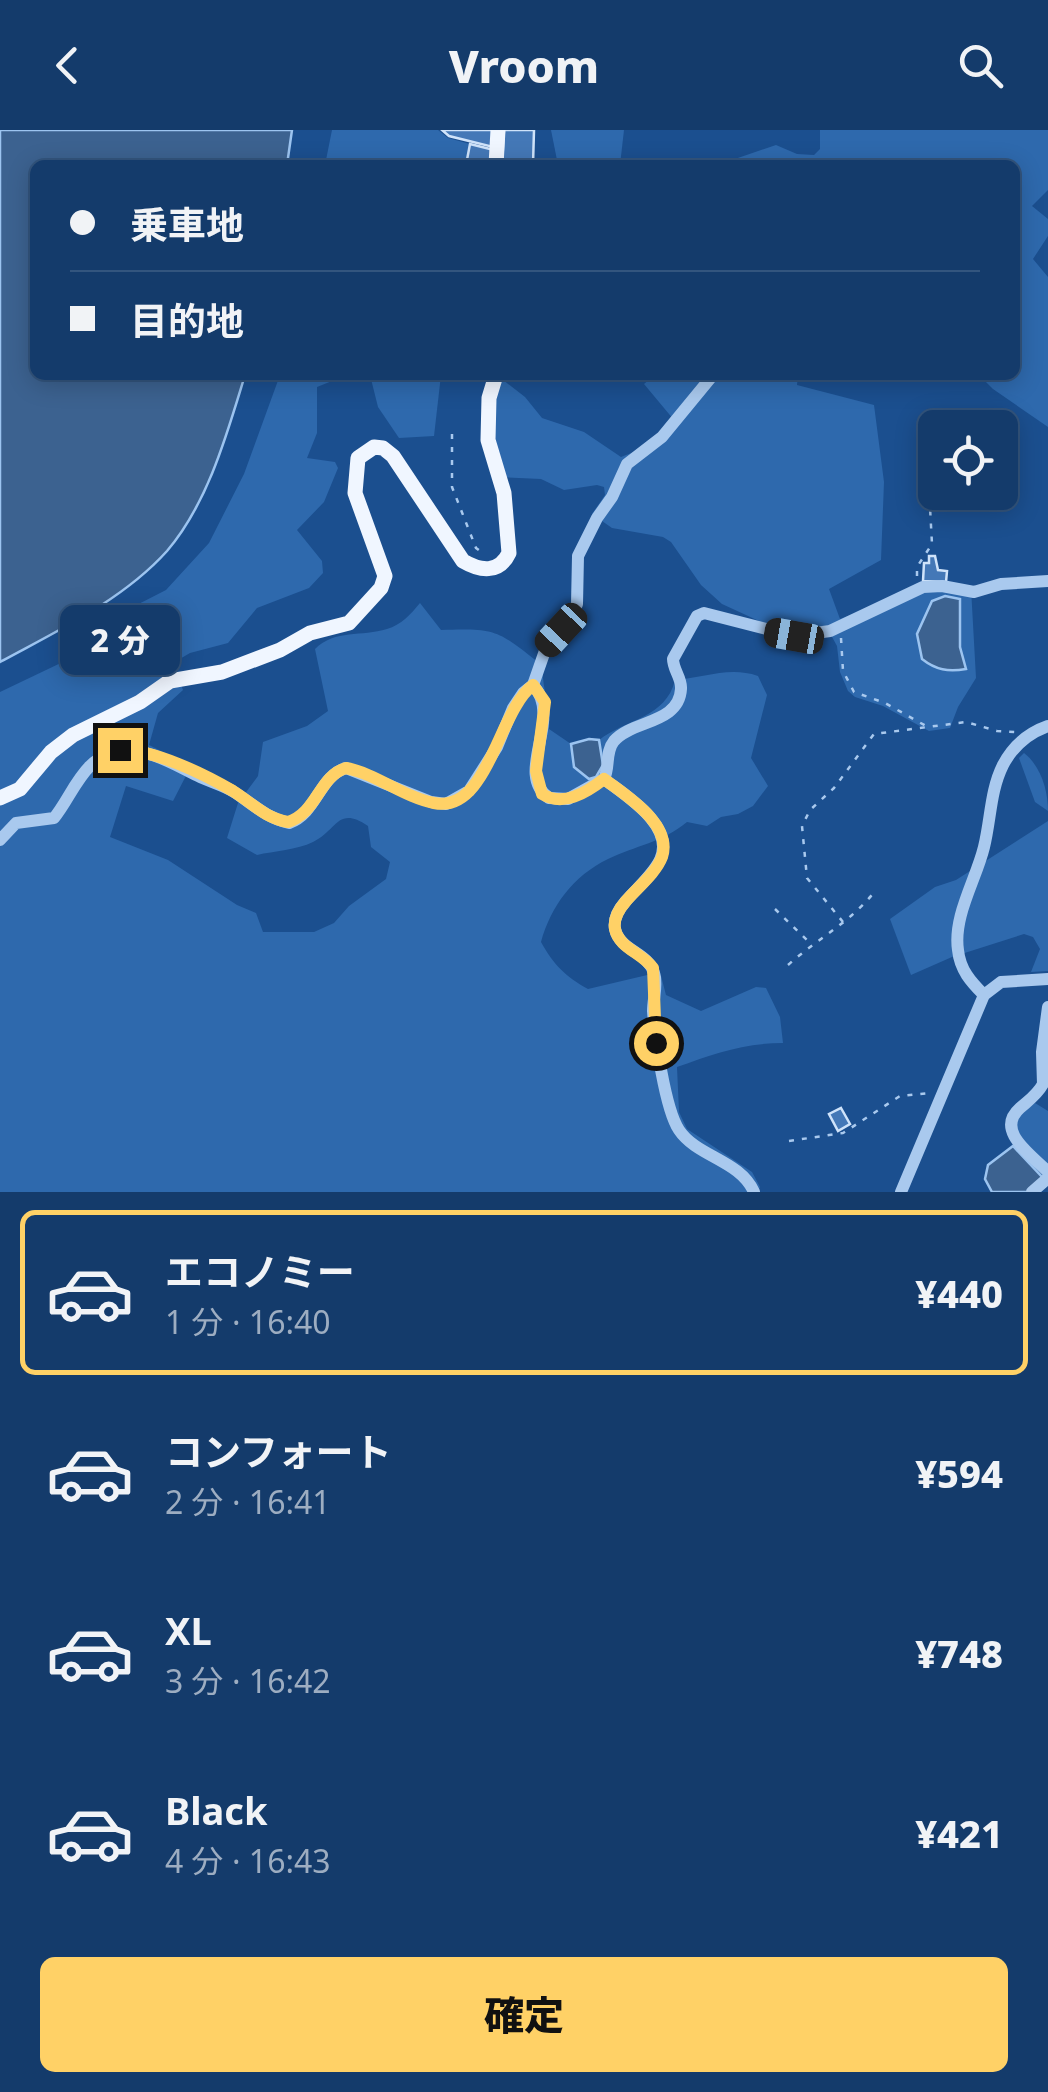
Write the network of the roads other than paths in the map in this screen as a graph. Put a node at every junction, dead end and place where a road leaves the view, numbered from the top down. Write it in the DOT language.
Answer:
graph roads {
  1 [pos="498,130"];
  2 [pos="496,160"];
  3 [pos="494,380"];
  4 [pos="708,380"];
  5 [pos="1048,580"];
  6 [pos="533,685"];
  7 [pos="1048,726"];
  8 [pos="604,779"];
  9 [pos="0,798"];
  10 [pos="0,840"];
  11 [pos="1048,979"];
  12 [pos="984,996"];
  13 [pos="1048,1007"];
  14 [pos="1048,1175"];
  15 [pos="754,1192"];
  16 [pos="901,1192"];
  17 [pos="1032,1192"];
  1 -- 2 [label="main road"];
  3 -- 9 [label="main road"];
  4 -- 6 [label="street"];
  5 -- 8 [label="street"];
  6 -- 8 [label="street"];
  6 -- 10 [label="street"];
  7 -- 12 [label="street"];
  8 -- 15 [label="street"];
  11 -- 12 [label="street"];
  12 -- 16 [label="street"];
  13 -- 14 [label="street"];
  14 -- 17 [label="street"];
}
